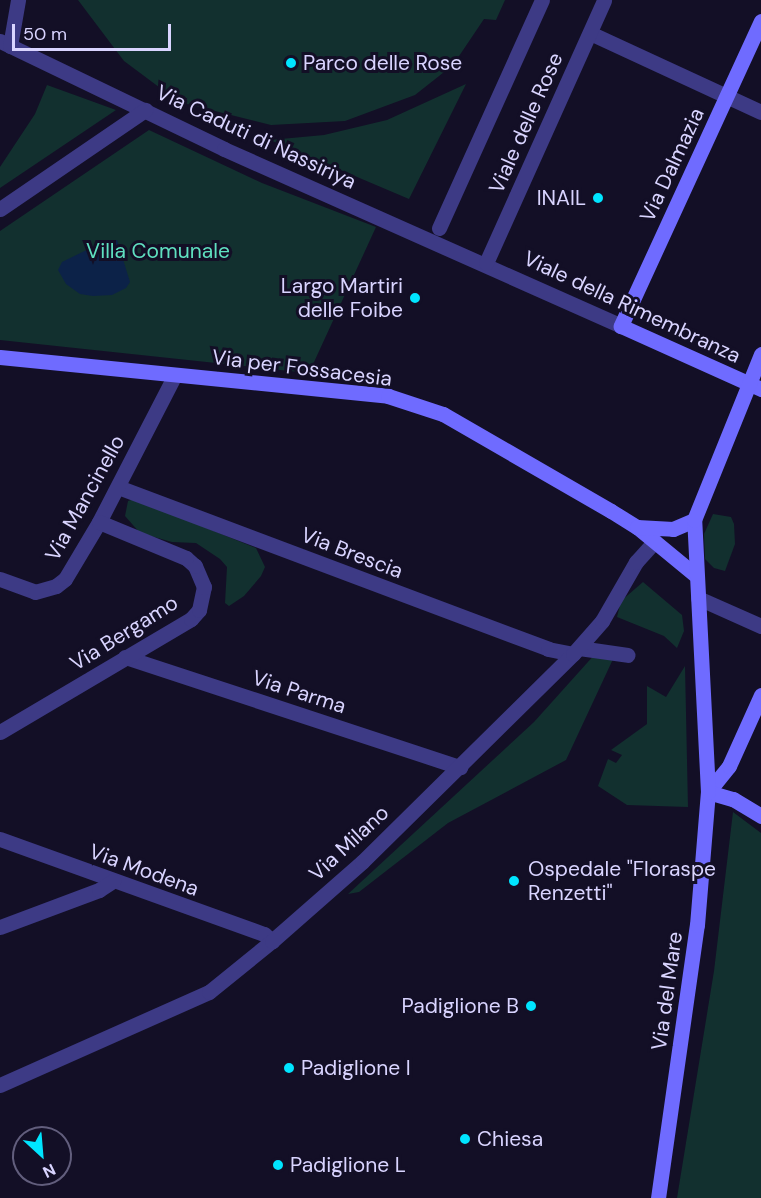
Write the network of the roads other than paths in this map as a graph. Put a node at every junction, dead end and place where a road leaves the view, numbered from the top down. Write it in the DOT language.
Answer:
graph roads {
  1 [pos="18,0"];
  2 [pos="542,0"];
  3 [pos="604,0"];
  4 [pos="761,21"];
  5 [pos="590,33"];
  6 [pos="5,44"];
  7 [pos="726,97"];
  8 [pos="145,110"];
  9 [pos="761,112"];
  10 [pos="0,209"];
  11 [pos="440,228"];
  12 [pos="486,263"];
  13 [pos="621,326"];
  14 [pos="761,354"];
  15 [pos="0,357"];
  16 [pos="175,375"];
  17 [pos="754,386"];
  18 [pos="118,487"];
  19 [pos="694,520"];
  20 [pos="99,522"];
  21 [pos="637,527"];
  22 [pos="655,541"];
  23 [pos="694,574"];
  24 [pos="0,579"];
  25 [pos="698,598"];
  26 [pos="761,626"];
  27 [pos="576,651"];
  28 [pos="628,655"];
  29 [pos="125,657"];
  30 [pos="761,695"];
  31 [pos="0,732"];
  32 [pos="460,767"];
  33 [pos="708,792"];
  34 [pos="761,816"];
  35 [pos="0,839"];
  36 [pos="113,881"];
  37 [pos="0,927"];
  38 [pos="272,942"];
  39 [pos="0,1085"];
  40 [pos="658,1198"];
  1 -- 6 [label="street"];
  2 -- 11 [label="street"];
  3 -- 5 [label="street, Viale delle Rose"];
  4 -- 7 [label="street, Via Dalmazia"];
  5 -- 7 [label="street"];
  5 -- 12 [label="street, Viale delle Rose"];
  6 -- 8 [label="street, Via Caduti di Nassiriya"];
  7 -- 9 [label="street"];
  7 -- 13 [label="street, Via Dalmazia"];
  8 -- 10 [label="street"];
  8 -- 12 [label="street, Via Caduti di Nassiriya"];
  12 -- 13 [label="street, Viale della Rimembranza"];
  13 -- 17 [label="street, Viale della Rimembranza"];
  14 -- 17 [label="street"];
  15 -- 16 [label="street, Via per Fossacesia"];
  16 -- 18 [label="street, Via Mancinello"];
  16 -- 21 [label="street, Via per Fossacesia"];
  17 -- 19 [label="street"];
  18 -- 20 [label="street, Via Mancinello"];
  18 -- 27 [label="street, Via Brescia"];
  19 -- 21 [label="street"];
  19 -- 23 [label="street, Via del Mare"];
  20 -- 24 [label="street, Via Mancinello"];
  20 -- 29 [label="street, Via Bergamo"];
  21 -- 22 [label="street, Via per Fossacesia"];
  22 -- 23 [label="street, Via per Fossacesia"];
  22 -- 27 [label="street, Via Milano"];
  23 -- 25 [label="street, Via del Mare"];
  25 -- 26 [label="street"];
  25 -- 33 [label="street, Via del Mare"];
  27 -- 28 [label="street, Via Brescia"];
  27 -- 32 [label="street, Via Milano"];
  29 -- 31 [label="street, Via Bergamo"];
  29 -- 32 [label="street, Via Parma"];
  30 -- 33 [label="street"];
  32 -- 38 [label="street, Via Milano"];
  33 -- 34 [label="street"];
  33 -- 40 [label="street, Via del Mare"];
  35 -- 36 [label="street, Via Modena"];
  36 -- 37 [label="street"];
  36 -- 38 [label="street, Via Modena"];
  38 -- 39 [label="street, Via Milano"];
}
